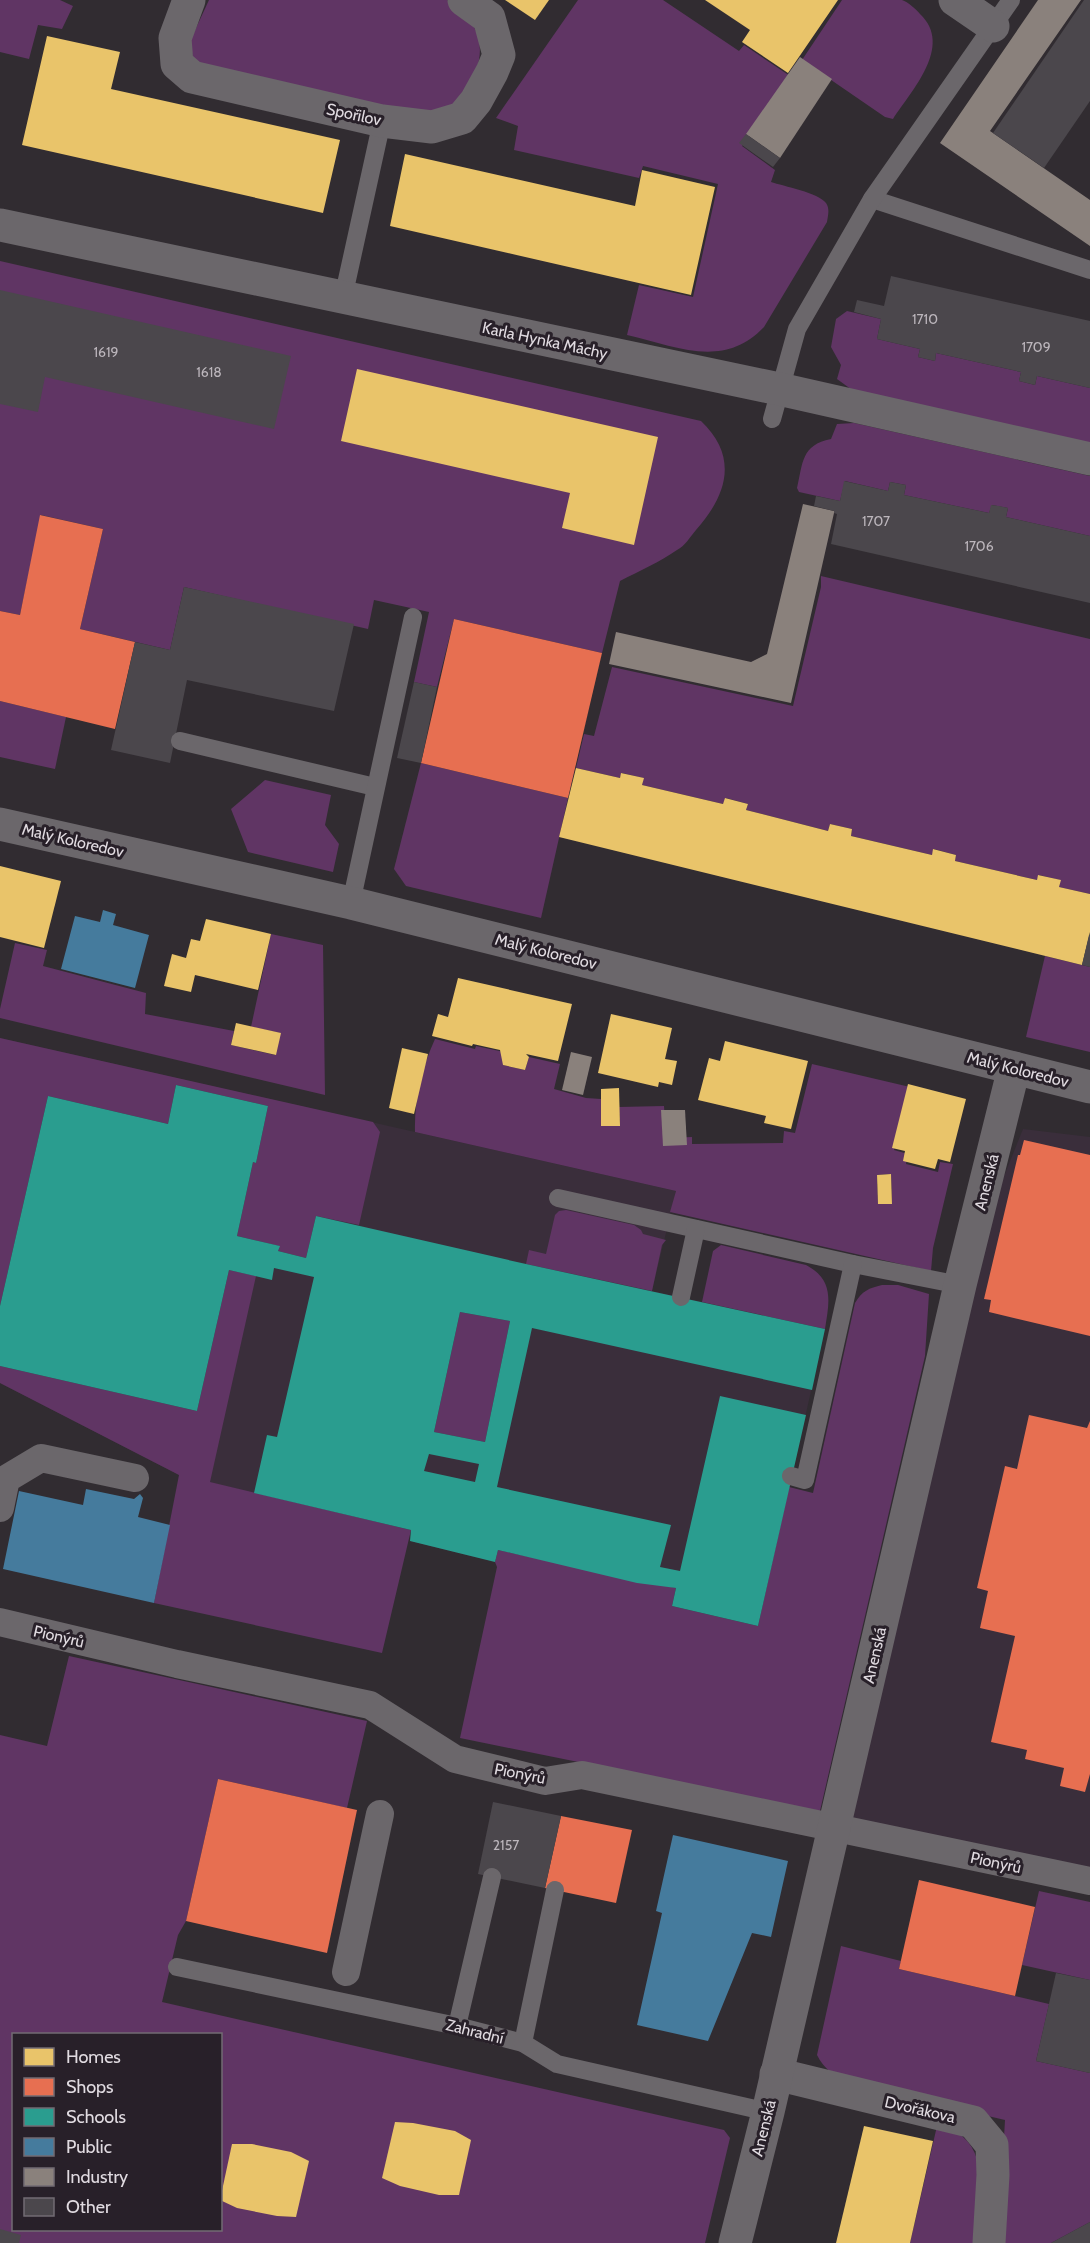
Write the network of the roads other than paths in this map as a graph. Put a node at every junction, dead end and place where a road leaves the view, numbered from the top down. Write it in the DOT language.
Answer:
graph roads {
  1 [pos="189,0"];
  2 [pos="464,0"];
  3 [pos="955,0"];
  4 [pos="1002,13"];
  5 [pos="382,121"];
  6 [pos="872,199"];
  7 [pos="0,225"];
  8 [pos="1090,270"];
  9 [pos="343,298"];
  10 [pos="775,404"];
  11 [pos="1090,459"];
  12 [pos="413,617"];
  13 [pos="180,741"];
  14 [pos="375,787"];
  15 [pos="0,824"];
  16 [pos="351,903"];
  17 [pos="1014,1068"];
  18 [pos="1090,1087"];
  19 [pos="558,1198"];
  20 [pos="696,1228"];
  21 [pos="853,1264"];
  22 [pos="960,1285"];
  23 [pos="681,1297"];
  24 [pos="791,1476"];
  25 [pos="135,1478"];
  26 [pos="1,1503"];
  27 [pos="0,1622"];
  28 [pos="380,1814"];
  29 [pos="833,1828"];
  30 [pos="492,1877"];
  31 [pos="1090,1881"];
  32 [pos="555,1890"];
  33 [pos="177,1967"];
  34 [pos="346,1972"];
  35 [pos="458,2026"];
  36 [pos="523,2043"];
  37 [pos="776,2074"];
  38 [pos="768,2112"];
  39 [pos="735,2243"];
  40 [pos="989,2243"];
  1 -- 5 [label="street, Spořilov"];
  2 -- 5 [label="street, Spořilov"];
  3 -- 4 [label="street"];
  4 -- 6 [label="lane"];
  5 -- 9 [label="lane"];
  6 -- 8 [label="lane"];
  6 -- 10 [label="lane"];
  7 -- 9 [label="street, Karla Hynka Máchy"];
  9 -- 10 [label="street, Karla Hynka Máchy"];
  10 -- 11 [label="street, Karla Hynka Máchy"];
  12 -- 14 [label="lane"];
  13 -- 14 [label="lane"];
  14 -- 16 [label="lane"];
  15 -- 16 [label="street, Malý Koloredov"];
  16 -- 17 [label="street, Malý Koloredov"];
  17 -- 18 [label="street, Malý Koloredov"];
  17 -- 22 [label="street, Anenská"];
  19 -- 20 [label="lane"];
  20 -- 21 [label="lane"];
  20 -- 23 [label="lane"];
  21 -- 22 [label="lane"];
  21 -- 24 [label="lane"];
  22 -- 29 [label="street, Anenská"];
  25 -- 26 [label="street"];
  27 -- 29 [label="street, Pionýrů"];
  28 -- 34 [label="street"];
  29 -- 31 [label="street, Pionýrů"];
  29 -- 37 [label="street, Anenská"];
  30 -- 35 [label="lane"];
  32 -- 36 [label="lane"];
  33 -- 35 [label="lane, Zahradní"];
  35 -- 36 [label="lane, Zahradní"];
  36 -- 38 [label="lane, Zahradní"];
  37 -- 38 [label="street, Anenská"];
  37 -- 40 [label="street, Dvořákova"];
  38 -- 39 [label="street, Anenská"];
}
